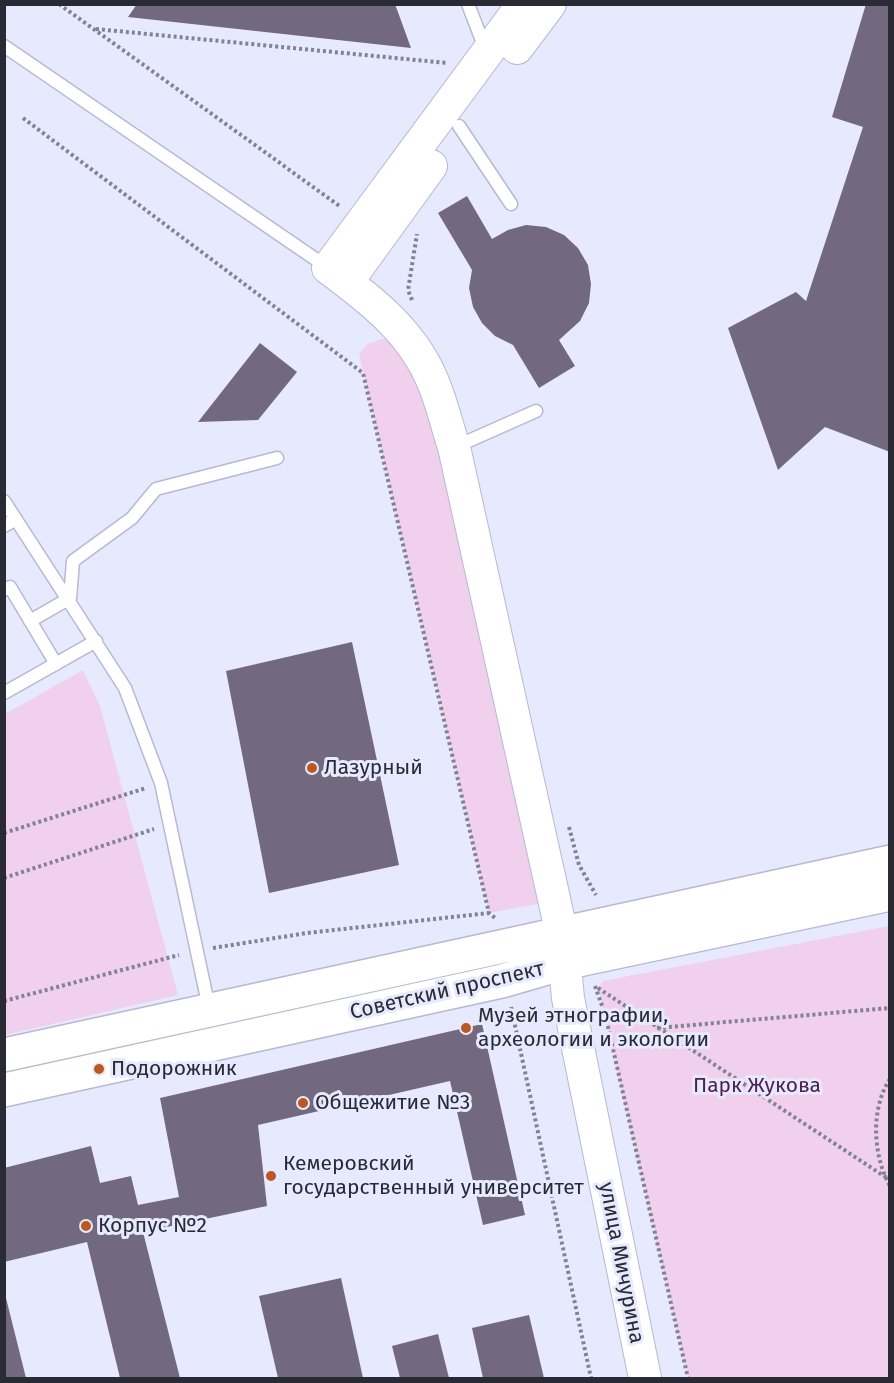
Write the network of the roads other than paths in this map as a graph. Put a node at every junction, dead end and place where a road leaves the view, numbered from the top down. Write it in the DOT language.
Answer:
graph roads {
  1 [pos="468,4"];
  2 [pos="523,4"];
  3 [pos="550,4"];
  4 [pos="6,49"];
  5 [pos="487,52"];
  6 [pos="459,126"];
  7 [pos="511,204"];
  8 [pos="338,275"];
  9 [pos="536,411"];
  10 [pos="453,447"];
  11 [pos="277,458"];
  12 [pos="4,501"];
  13 [pos="16,519"];
  14 [pos="4,526"];
  15 [pos="4,590"];
  16 [pos="70,598"];
  17 [pos="30,621"];
  18 [pos="96,641"];
  19 [pos="56,664"];
  20 [pos="4,693"];
  21 [pos="890,862"];
  22 [pos="890,894"];
  23 [pos="563,949"];
  24 [pos="209,1009"];
  25 [pos="4,1055"];
  26 [pos="4,1090"];
  27 [pos="645,1378"];
  1 -- 5 [label="lane"];
  2 -- 5 [label="main road"];
  3 -- 6 [label="main road"];
  4 -- 8 [label="lane"];
  5 -- 8 [label="main road"];
  6 -- 7 [label="lane"];
  6 -- 8 [label="main road"];
  8 -- 10 [label="main road, улица Мичурина"];
  9 -- 10 [label="lane"];
  10 -- 23 [label="main road, улица Мичурина"];
  11 -- 16 [label="lane"];
  12 -- 13 [label="lane"];
  13 -- 14 [label="lane"];
  13 -- 16 [label="lane"];
  15 -- 17 [label="lane"];
  16 -- 17 [label="lane"];
  16 -- 18 [label="lane"];
  17 -- 19 [label="lane"];
  18 -- 19 [label="lane"];
  18 -- 24 [label="lane"];
  19 -- 20 [label="lane"];
  21 -- 23 [label="main road, Советский проспект"];
  22 -- 23 [label="main road, Советский проспект"];
  23 -- 24 [label="main road, Советский проспект"];
  23 -- 26 [label="main road, Советский проспект"];
  23 -- 27 [label="main road, улица Мичурина"];
  24 -- 25 [label="main road, Советский проспект"];
}
